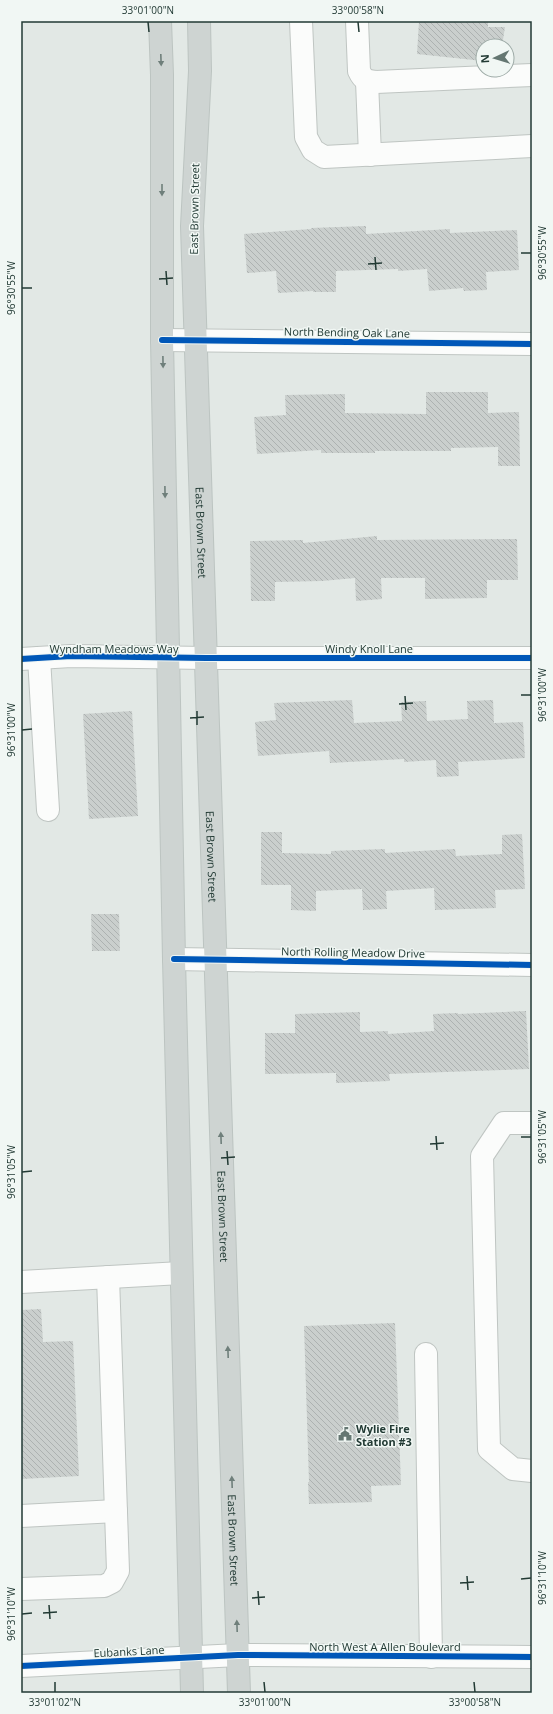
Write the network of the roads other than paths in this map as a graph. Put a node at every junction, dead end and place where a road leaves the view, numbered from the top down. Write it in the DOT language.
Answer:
graph roads {
  1 [pos="160,21"];
  2 [pos="199,21"];
  3 [pos="301,21"];
  4 [pos="357,21"];
  5 [pos="532,75"];
  6 [pos="367,81"];
  7 [pos="532,146"];
  8 [pos="370,155"];
  9 [pos="162,340"];
  10 [pos="196,340"];
  11 [pos="532,344"];
  12 [pos="168,657"];
  13 [pos="30,658"];
  14 [pos="206,658"];
  15 [pos="532,658"];
  16 [pos="48,810"];
  17 [pos="174,959"];
  18 [pos="216,960"];
  19 [pos="532,965"];
  20 [pos="532,1123"];
  21 [pos="181,1273"];
  22 [pos="108,1277"];
  23 [pos="30,1281"];
  24 [pos="426,1354"];
  25 [pos="532,1471"];
  26 [pos="116,1511"];
  27 [pos="21,1516"];
  28 [pos="21,1589"];
  29 [pos="238,1655"];
  30 [pos="431,1657"];
  31 [pos="532,1657"];
  32 [pos="190,1658"];
  33 [pos="21,1666"];
  34 [pos="192,1693"];
  35 [pos="239,1693"];
  1 -- 9 [label="main road, one-way"];
  2 -- 10 [label="main road, East Brown Street"];
  3 -- 8 [label="street"];
  4 -- 6 [label="street"];
  5 -- 6 [label="street"];
  6 -- 8 [label="street"];
  7 -- 8 [label="street"];
  9 -- 10 [label="street, North Bending Oak Lane"];
  9 -- 12 [label="main road, one-way"];
  10 -- 11 [label="street, North Bending Oak Lane"];
  10 -- 14 [label="main road, East Brown Street"];
  12 -- 13 [label="street, Wyndham Meadows Way"];
  12 -- 14 [label="street, Wyndham Meadows Way"];
  12 -- 17 [label="main road"];
  13 -- 16 [label="street"];
  14 -- 15 [label="street, Windy Knoll Lane"];
  14 -- 18 [label="main road, East Brown Street"];
  17 -- 18 [label="street, North Rolling Meadow Drive"];
  17 -- 21 [label="main road"];
  18 -- 19 [label="street, North Rolling Meadow Drive"];
  29 -- 18 [label="main road, East Brown Street, one-way"];
  20 -- 25 [label="street"];
  21 -- 22 [label="street"];
  21 -- 32 [label="main road"];
  22 -- 23 [label="street"];
  22 -- 26 [label="street"];
  24 -- 30 [label="street"];
  26 -- 27 [label="street"];
  26 -- 28 [label="street"];
  29 -- 30 [label="street, North West A Allen Boulevard"];
  29 -- 32 [label="street, Eubanks Lane"];
  29 -- 35 [label="main road, East Brown Street"];
  30 -- 31 [label="street, North West A Allen Boulevard"];
  32 -- 33 [label="street, Eubanks Lane"];
  32 -- 34 [label="main road"];
}
